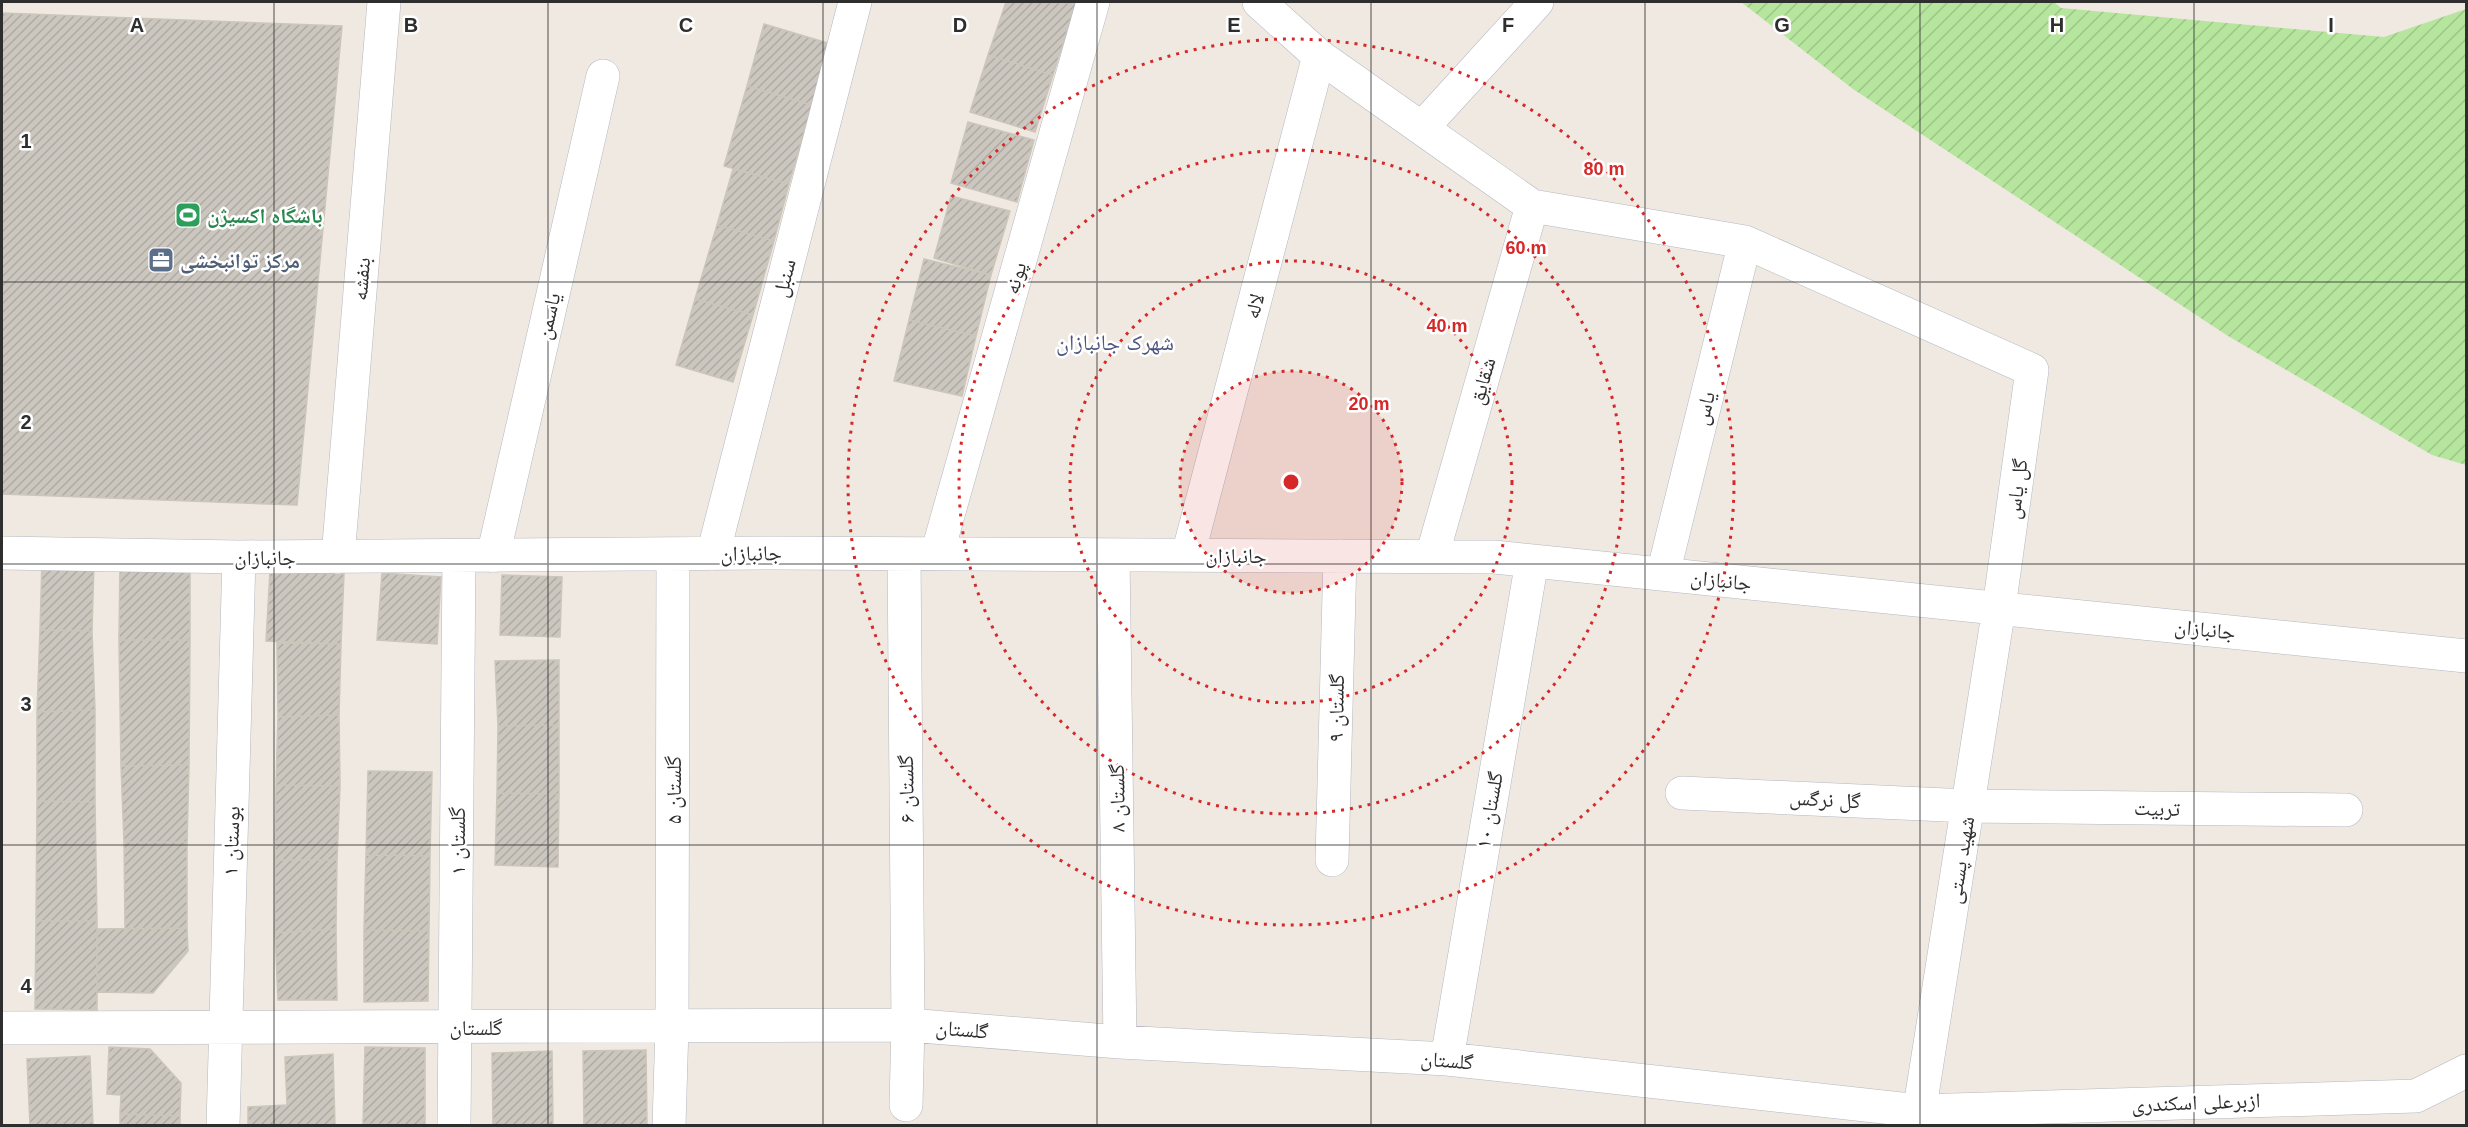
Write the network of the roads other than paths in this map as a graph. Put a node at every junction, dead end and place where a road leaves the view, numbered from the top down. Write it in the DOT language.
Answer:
graph roads {
  1 [pos="384,2"];
  2 [pos="855,2"];
  3 [pos="1093,2"];
  4 [pos="1259,2"];
  5 [pos="1537,2"];
  6 [pos="1319,56"];
  7 [pos="603,76"];
  8 [pos="1422,128"];
  9 [pos="1532,206"];
  10 [pos="1745,242"];
  11 [pos="2,553"];
  12 [pos="673,554"];
  13 [pos="713,554"];
  14 [pos="903,554"];
  15 [pos="937,554"];
  16 [pos="1113,555"];
  17 [pos="1188,555"];
  18 [pos="493,556"];
  19 [pos="1340,556"];
  20 [pos="1432,556"];
  21 [pos="239,557"];
  22 [pos="338,557"];
  23 [pos="459,557"];
  24 [pos="1532,561"];
  25 [pos="1663,574"];
  26 [pos="1999,608"];
  27 [pos="2466,656"];
  28 [pos="1682,793"];
  29 [pos="1968,806"];
  30 [pos="2346,810"];
  31 [pos="1332,860"];
  32 [pos="908,1025"];
  33 [pos="672,1026"];
  34 [pos="455,1027"];
  35 [pos="2,1028"];
  36 [pos="226,1028"];
  37 [pos="1120,1042"];
  38 [pos="1447,1059"];
  39 [pos="2466,1071"];
  40 [pos="906,1105"];
  41 [pos="1918,1118"];
  42 [pos="223,1125"];
  43 [pos="454,1125"];
  44 [pos="669,1125"];
  1 -- 22 [label="street, بنفشه"];
  2 -- 13 [label="street, سنبل"];
  3 -- 15 [label="street, پونه"];
  4 -- 6 [label="street"];
  5 -- 8 [label="street"];
  6 -- 8 [label="street"];
  6 -- 17 [label="street, لاله"];
  7 -- 18 [label="street, یاسمن"];
  8 -- 9 [label="street"];
  9 -- 10 [label="street"];
  9 -- 20 [label="street, شقایق"];
  10 -- 25 [label="street, یاس"];
  10 -- 26 [label="street, گل یاس"];
  11 -- 21 [label="street, جانبازان"];
  12 -- 13 [label="street, جانبازان"];
  12 -- 18 [label="street, جانبازان"];
  12 -- 33 [label="street, گلستان ۵"];
  13 -- 14 [label="street, جانبازان"];
  14 -- 15 [label="street, جانبازان"];
  14 -- 32 [label="street, گلستان ۶"];
  15 -- 16 [label="street, جانبازان"];
  16 -- 17 [label="street, جانبازان"];
  16 -- 37 [label="street, گلستان ۸"];
  17 -- 19 [label="street, جانبازان"];
  18 -- 23 [label="street, جانبازان"];
  19 -- 20 [label="street, جانبازان"];
  19 -- 31 [label="street, گلستان ۹"];
  20 -- 24 [label="street, جانبازان"];
  21 -- 22 [label="street, جانبازان"];
  21 -- 36 [label="street, بوستان ۱"];
  22 -- 23 [label="street, جانبازان"];
  23 -- 34 [label="street, گلستان ۱"];
  24 -- 25 [label="street, جانبازان"];
  24 -- 38 [label="street, گلستان ۱۰"];
  25 -- 26 [label="street, جانبازان"];
  26 -- 27 [label="street, جانبازان"];
  26 -- 29 [label="street, شهید پستی"];
  28 -- 29 [label="street, گل نرگس"];
  29 -- 30 [label="street, تربیت"];
  29 -- 41 [label="street, شهید پستی"];
  32 -- 33 [label="street, گلستان"];
  32 -- 37 [label="street, گلستان"];
  32 -- 40 [label="street, گلستان ۶"];
  33 -- 34 [label="street, گلستان"];
  33 -- 44 [label="street, گلستان ۵"];
  34 -- 36 [label="street, گلستان"];
  34 -- 43 [label="street, گلستان ۱"];
  35 -- 36 [label="street, گلستان"];
  36 -- 42 [label="street, بوستان ۱"];
  37 -- 38 [label="street, گلستان"];
  38 -- 41 [label="street, گلستان"];
  39 -- 41 [label="street, ازبرعلی اسکندری"];
}
